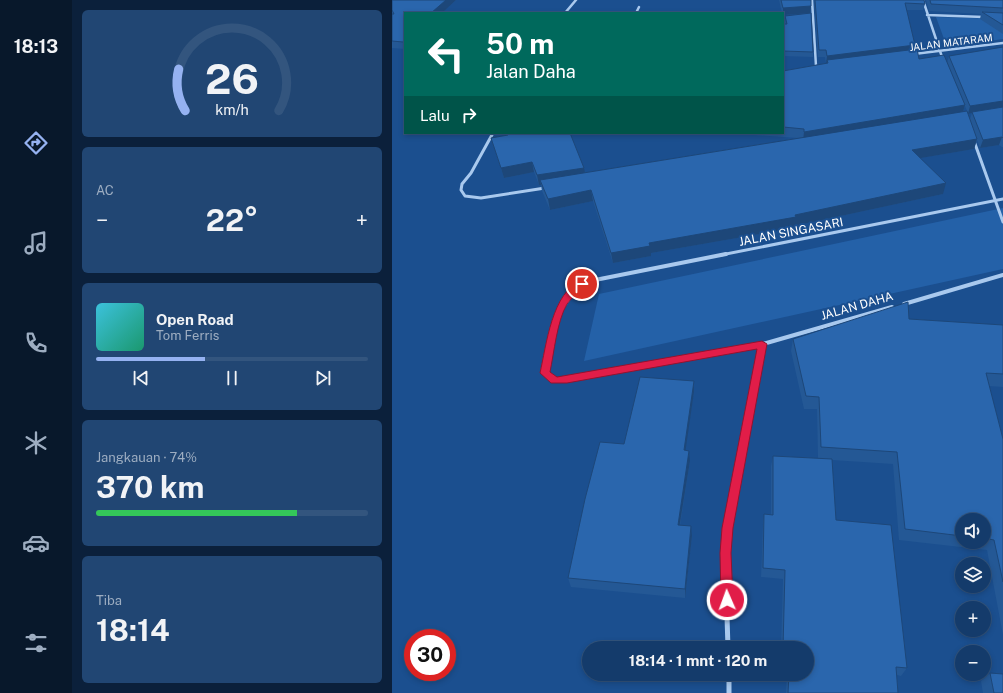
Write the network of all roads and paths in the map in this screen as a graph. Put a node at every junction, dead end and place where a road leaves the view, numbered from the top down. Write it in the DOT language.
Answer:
graph roads {
  1 [pos="576,0"];
  2 [pos="812,0"];
  3 [pos="923,0"];
  4 [pos="639,7"];
  5 [pos="566,12"];
  6 [pos="636,12"];
  7 [pos="927,15"];
  8 [pos="806,16"];
  9 [pos="813,16"];
  10 [pos="988,17"];
  11 [pos="1003,43"];
  12 [pos="939,51"];
  13 [pos="908,55"];
  14 [pos="945,66"];
  15 [pos="810,67"];
  16 [pos="492,134"];
  17 [pos="973,138"];
  18 [pos="552,187"];
  19 [pos="1003,199"];
  20 [pos="995,200"];
  21 [pos="1003,222"];
  22 [pos="1003,275"];
  23 [pos="582,284"];
  24 [pos="762,344"];
  25 [pos="728,641"];
  26 [pos="729,681"];
  27 [pos="729,693"];
  1 -- 5 [label="street"];
  2 -- 9 [label="street"];
  3 -- 7 [label="street"];
  4 -- 6 [label="street"];
  7 -- 10 [label="street"];
  7 -- 12 [label="street"];
  8 -- 9 [label="street"];
  9 -- 15 [label="street"];
  11 -- 12 [label="street, JALAN MATARAM"];
  12 -- 13 [label="street, JALAN MATARAM"];
  12 -- 14 [label="street"];
  16 -- 18 [label="street"];
  17 -- 20 [label="street"];
  19 -- 20 [label="street, JALAN SINGASARI"];
  20 -- 21 [label="street"];
  20 -- 23 [label="street, JALAN SINGASARI"];
  22 -- 24 [label="street, JALAN DAHA"];
  23 -- 24 [label="street, JALAN DAHA"];
  24 -- 25 [label="street"];
  26 -- 27 [label="street"];
}
